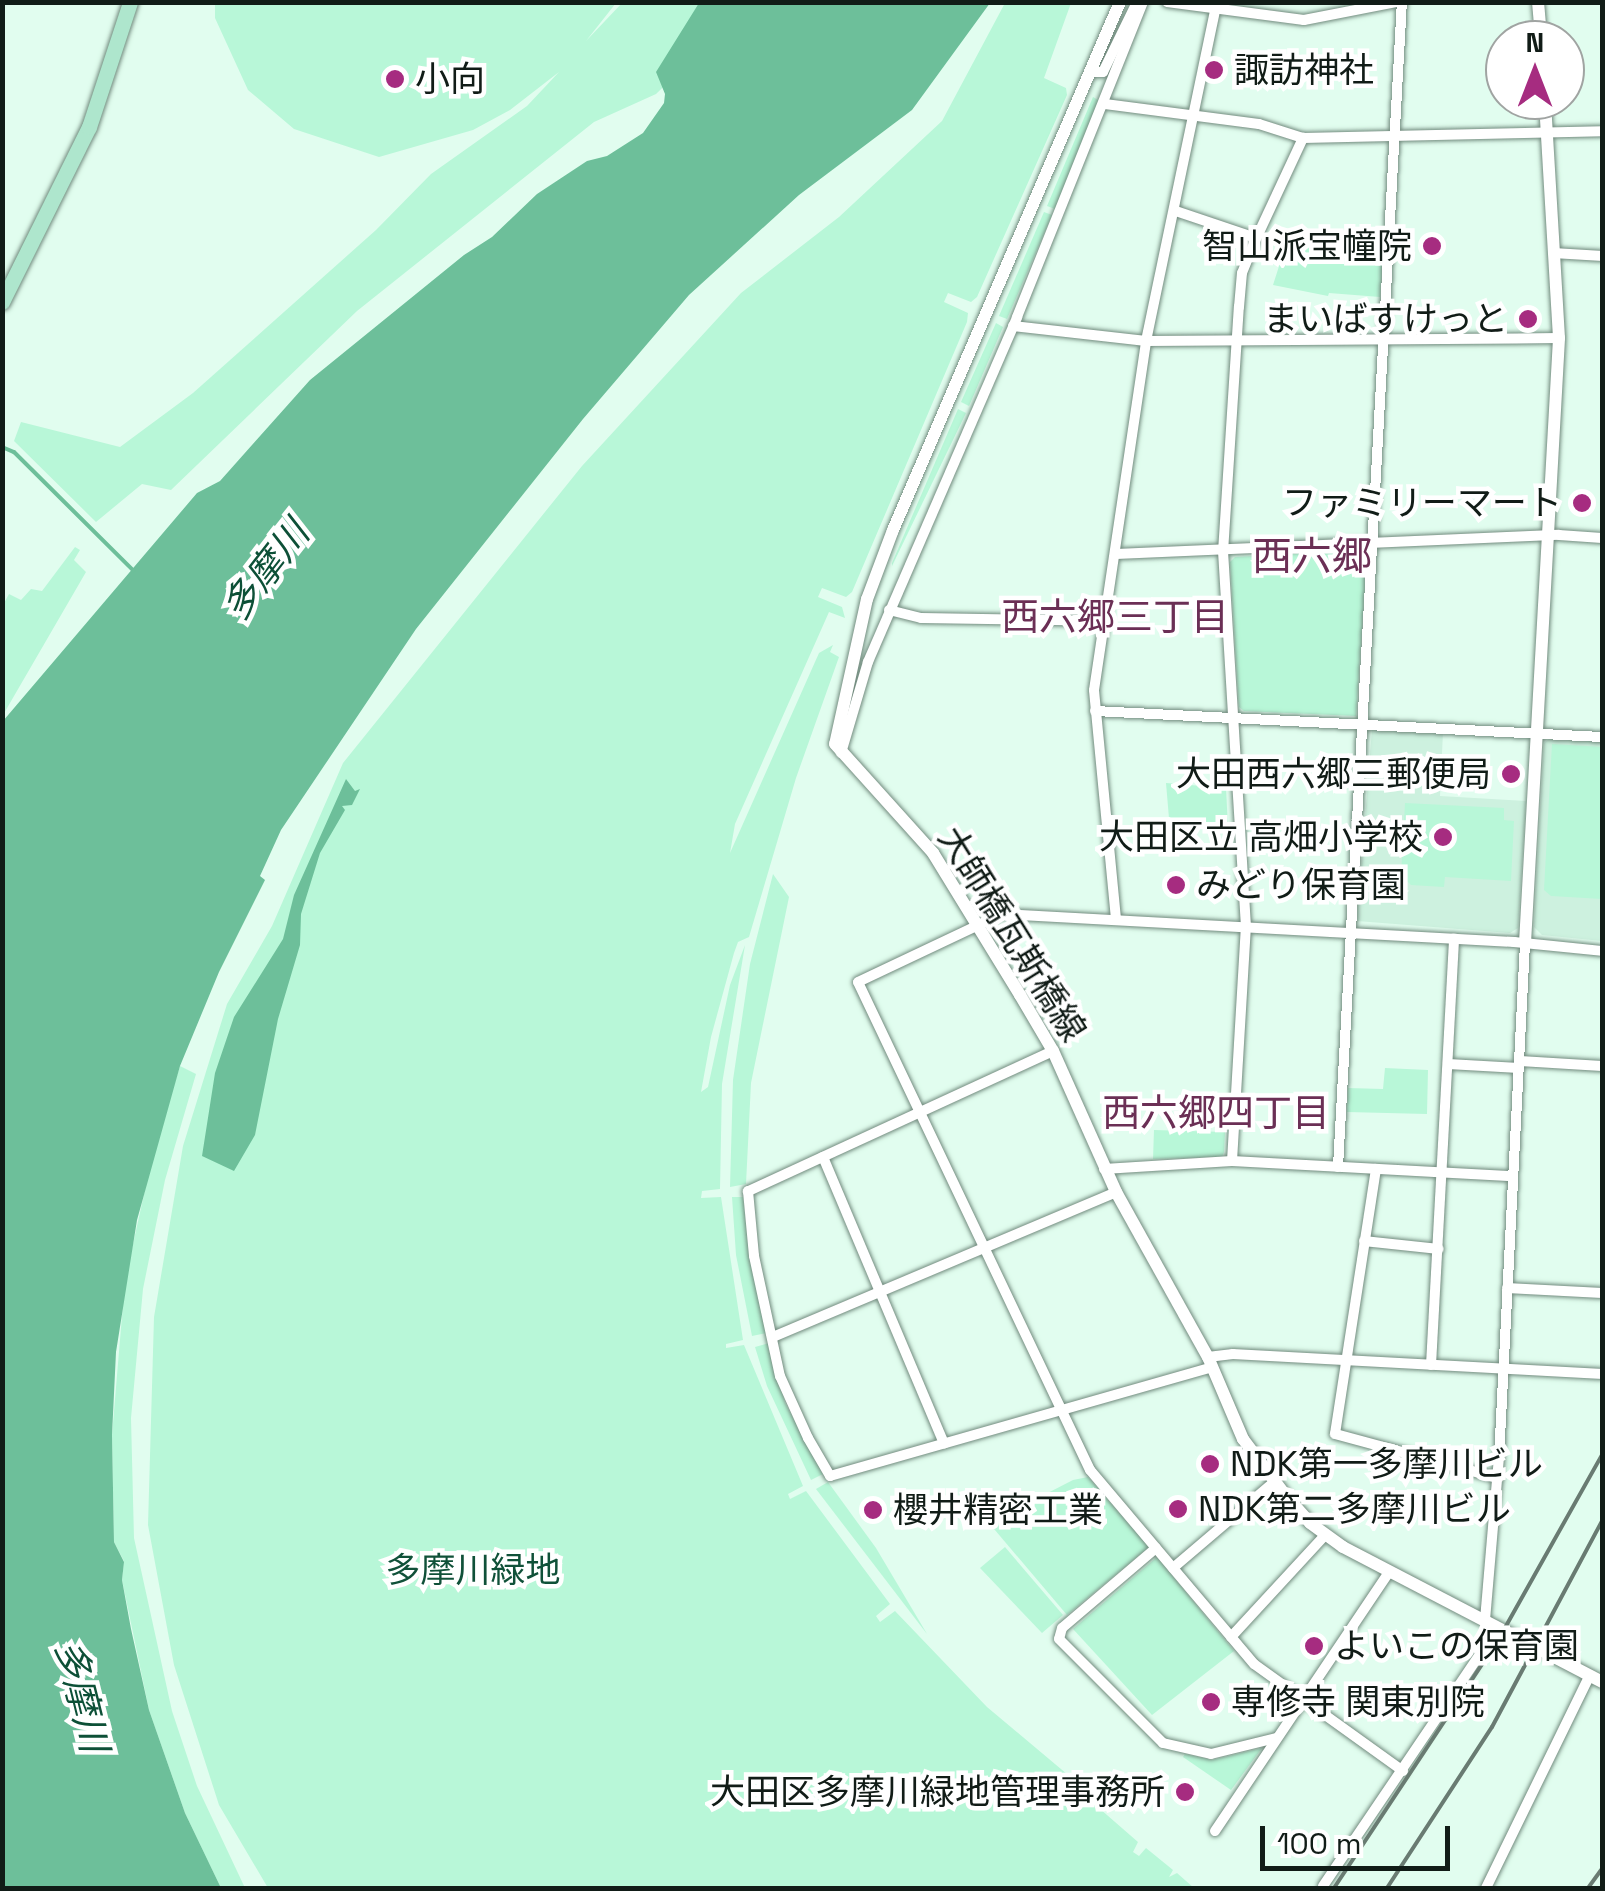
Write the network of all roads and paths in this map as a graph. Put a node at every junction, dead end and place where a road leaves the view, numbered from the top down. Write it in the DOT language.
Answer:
graph roads {
  1 [pos="130,2"];
  2 [pos="1120,2"];
  3 [pos="1140,2"];
  4 [pos="1168,2"];
  5 [pos="1400,2"];
  6 [pos="1216,6"];
  7 [pos="1092,72"];
  8 [pos="1105,104"];
  9 [pos="1196,117"];
  10 [pos="1546,120"];
  11 [pos="1602,131"];
  12 [pos="1547,132"];
  13 [pos="1304,138"];
  14 [pos="1396,138"];
  15 [pos="1176,211"];
  16 [pos="1256,238"];
  17 [pos="1554,253"];
  18 [pos="1602,256"];
  19 [pos="2,302"];
  20 [pos="1013,326"];
  21 [pos="1384,338"];
  22 [pos="1560,338"];
  23 [pos="1146,340"];
  24 [pos="1239,340"];
  25 [pos="1548,536"];
  26 [pos="1602,538"];
  27 [pos="1372,544"];
  28 [pos="1224,552"];
  29 [pos="1116,554"];
  30 [pos="890,610"];
  31 [pos="1104,621"];
  32 [pos="1095,711"];
  33 [pos="1233,716"];
  34 [pos="1364,723"];
  35 [pos="1538,734"];
  36 [pos="1602,737"];
  37 [pos="841,753"];
  38 [pos="1116,919"];
  39 [pos="977,925"];
  40 [pos="1246,927"];
  41 [pos="1350,933"];
  42 [pos="1454,938"];
  43 [pos="1525,943"];
  44 [pos="1602,951"];
  45 [pos="1052,1051"];
  46 [pos="1448,1064"];
  47 [pos="1520,1064"];
  48 [pos="1602,1066"];
  49 [pos="920,1112"];
  50 [pos="822,1157"];
  51 [pos="1232,1161"];
  52 [pos="1338,1167"];
  53 [pos="1104,1169"];
  54 [pos="1376,1169"];
  55 [pos="1442,1172"];
  56 [pos="1513,1176"];
  57 [pos="1116,1192"];
  58 [pos="1364,1241"];
  59 [pos="983,1248"];
  60 [pos="1438,1249"];
  61 [pos="1507,1288"];
  62 [pos="880,1293"];
  63 [pos="1602,1293"];
  64 [pos="773,1338"];
  65 [pos="1344,1360"];
  66 [pos="1210,1362"];
  67 [pos="1430,1365"];
  68 [pos="1503,1368"];
  69 [pos="1602,1374"];
  70 [pos="1062,1409"];
  71 [pos="944,1444"];
  72 [pos="1498,1478"];
  73 [pos="1274,1482"];
  74 [pos="1325,1535"];
  75 [pos="1156,1548"];
  76 [pos="1173,1568"];
  77 [pos="1390,1572"];
  78 [pos="1485,1620"];
  79 [pos="1231,1636"];
  80 [pos="1490,1639"];
  81 [pos="1596,1678"];
  82 [pos="1304,1700"];
  83 [pos="1276,1738"];
  84 [pos="1403,1771"];
  85 [pos="1214,1831"];
  86 [pos="1323,1886"];
  87 [pos="1486,1888"];
  1 -- 19 [label="main road"];
  2 -- 7 [label="street"];
  3 -- 7 [label="street"];
  3 -- 8 [label="street"];
  4 -- 6 [label="street"];
  5 -- 6 [label="street"];
  5 -- 14 [label="street"];
  6 -- 9 [label="street"];
  7 -- 37 [label="street"];
  8 -- 9 [label="street"];
  8 -- 20 [label="street"];
  9 -- 13 [label="street"];
  9 -- 15 [label="street"];
  10 -- 12 [label="street"];
  11 -- 12 [label="street"];
  12 -- 14 [label="street"];
  12 -- 17 [label="street"];
  13 -- 14 [label="street"];
  13 -- 16 [label="street"];
  14 -- 21 [label="street"];
  15 -- 16 [label="street"];
  15 -- 23 [label="street"];
  16 -- 24 [label="street"];
  17 -- 18 [label="street"];
  17 -- 22 [label="street"];
  20 -- 23 [label="street"];
  20 -- 30 [label="street"];
  21 -- 22 [label="street"];
  21 -- 24 [label="street"];
  21 -- 27 [label="street"];
  22 -- 25 [label="street"];
  23 -- 24 [label="street"];
  23 -- 29 [label="street"];
  24 -- 28 [label="street"];
  25 -- 26 [label="street"];
  25 -- 27 [label="street"];
  25 -- 35 [label="street"];
  27 -- 28 [label="street"];
  27 -- 34 [label="street"];
  28 -- 29 [label="street"];
  28 -- 33 [label="street"];
  29 -- 31 [label="street"];
  30 -- 31 [label="street"];
  30 -- 37 [label="street"];
  31 -- 32 [label="street"];
  32 -- 33 [label="street"];
  32 -- 38 [label="street"];
  33 -- 34 [label="street"];
  33 -- 40 [label="street"];
  34 -- 35 [label="street"];
  34 -- 41 [label="street"];
  35 -- 36 [label="street"];
  35 -- 43 [label="street"];
  37 -- 39 [label="street, 大師橋瓦斯橋線"];
  38 -- 39 [label="street"];
  38 -- 40 [label="street"];
  39 -- 45 [label="street, 大師橋瓦斯橋線"];
  39 -- 49 [label="street"];
  40 -- 41 [label="street"];
  40 -- 51 [label="street"];
  41 -- 42 [label="street"];
  41 -- 52 [label="street"];
  42 -- 43 [label="street"];
  42 -- 46 [label="street"];
  43 -- 44 [label="street"];
  43 -- 47 [label="street"];
  45 -- 49 [label="street"];
  45 -- 53 [label="street, 大師橋瓦斯橋線"];
  46 -- 47 [label="street"];
  46 -- 55 [label="street"];
  47 -- 48 [label="street"];
  47 -- 56 [label="street"];
  49 -- 50 [label="street"];
  49 -- 59 [label="street"];
  50 -- 62 [label="street"];
  50 -- 64 [label="street"];
  51 -- 52 [label="street"];
  51 -- 53 [label="street"];
  52 -- 54 [label="street"];
  53 -- 57 [label="street, 大師橋瓦斯橋線"];
  54 -- 55 [label="street"];
  54 -- 58 [label="street"];
  55 -- 56 [label="street"];
  55 -- 60 [label="street"];
  56 -- 61 [label="street"];
  57 -- 59 [label="street"];
  57 -- 66 [label="street, 大師橋瓦斯橋線"];
  58 -- 60 [label="street"];
  58 -- 65 [label="street"];
  59 -- 62 [label="street"];
  59 -- 70 [label="street"];
  60 -- 67 [label="street"];
  61 -- 63 [label="street"];
  61 -- 68 [label="street"];
  62 -- 64 [label="street"];
  62 -- 71 [label="street"];
  64 -- 71 [label="street"];
  65 -- 66 [label="street"];
  65 -- 67 [label="street"];
  65 -- 72 [label="street"];
  66 -- 70 [label="street"];
  66 -- 73 [label="street, 大師橋瓦斯橋線"];
  67 -- 68 [label="street"];
  68 -- 69 [label="street"];
  68 -- 72 [label="street"];
  70 -- 71 [label="street"];
  70 -- 75 [label="street"];
  72 -- 78 [label="street"];
  73 -- 74 [label="street, 大師橋瓦斯橋線"];
  73 -- 76 [label="street"];
  74 -- 77 [label="street, 大師橋瓦斯橋線"];
  74 -- 79 [label="street"];
  75 -- 76 [label="street"];
  75 -- 83 [label="street"];
  76 -- 79 [label="street"];
  77 -- 78 [label="street, 大師橋瓦斯橋線"];
  77 -- 82 [label="street"];
  78 -- 81 [label="street, 大師橋瓦斯橋線"];
  79 -- 82 [label="street"];
  80 -- 84 [label="street"];
  81 -- 87 [label="street"];
  82 -- 83 [label="street"];
  82 -- 84 [label="street"];
  83 -- 85 [label="street"];
  84 -- 86 [label="street"];
}
